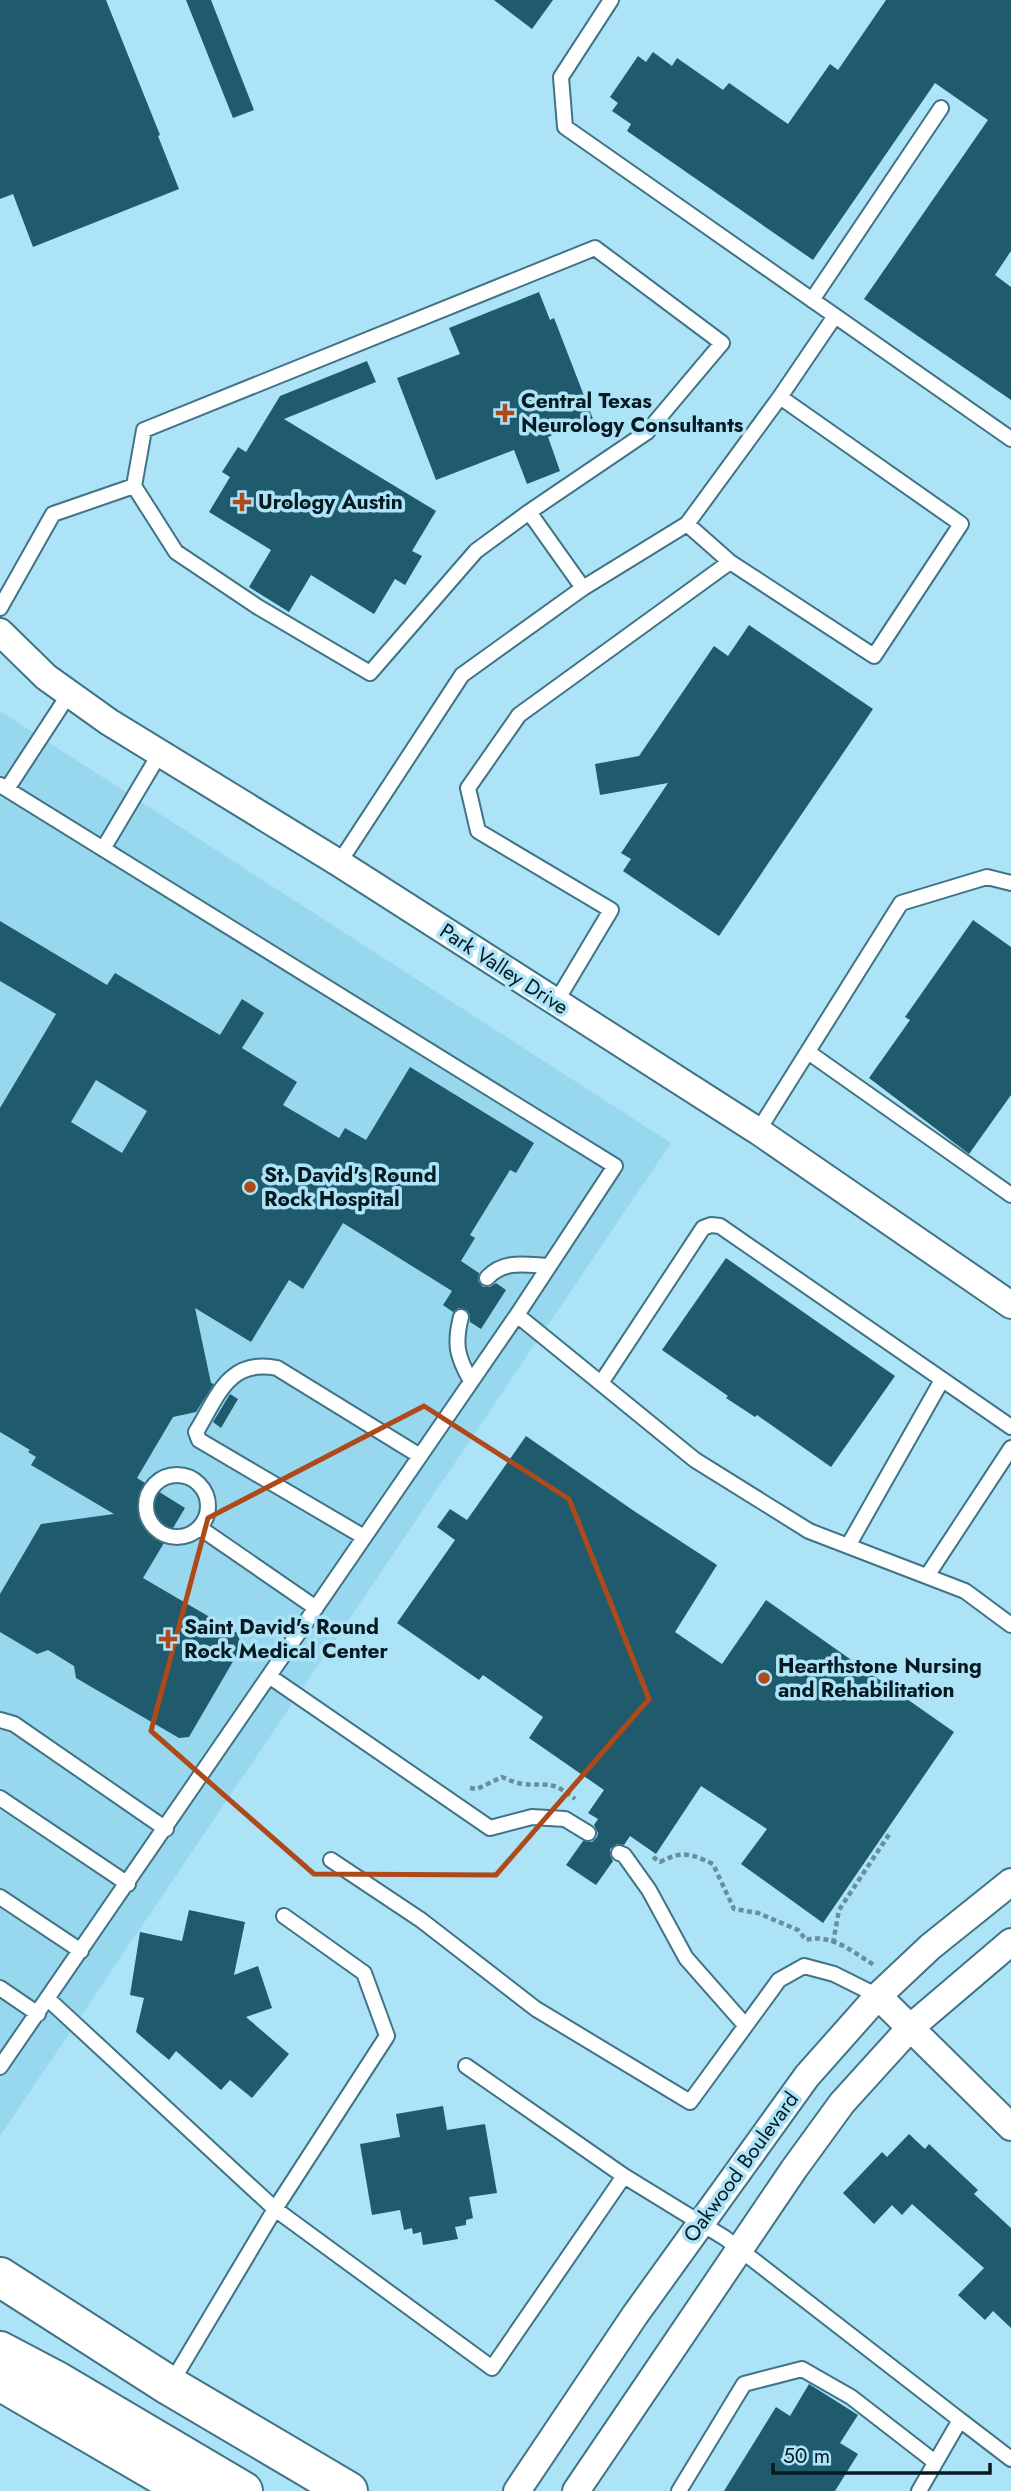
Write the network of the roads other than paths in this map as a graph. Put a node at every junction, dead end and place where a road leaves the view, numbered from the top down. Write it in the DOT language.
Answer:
graph roads {
  1 [pos="611,0"];
  2 [pos="941,108"];
  3 [pos="812,300"];
  4 [pos="835,316"];
  5 [pos="780,397"];
  6 [pos="1011,439"];
  7 [pos="134,486"];
  8 [pos="529,512"];
  9 [pos="687,524"];
  10 [pos="730,562"];
  11 [pos="583,588"];
  12 [pos="0,608"];
  13 [pos="0,632"];
  14 [pos="69,694"];
  15 [pos="160,753"];
  16 [pos="3,787"];
  17 [pos="103,849"];
  18 [pos="338,863"];
  19 [pos="1011,883"];
  20 [pos="556,1002"];
  21 [pos="808,1052"];
  22 [pos="758,1131"];
  23 [pos="1011,1195"];
  24 [pos="549,1266"];
  25 [pos="488,1278"];
  26 [pos="1011,1305"];
  27 [pos="517,1315"];
  28 [pos="461,1317"];
  29 [pos="942,1380"];
  30 [pos="471,1381"];
  31 [pos="601,1383"];
  32 [pos="1011,1427"];
  33 [pos="1011,1448"];
  34 [pos="420,1456"];
  35 [pos="200,1528"];
  36 [pos="365,1537"];
  37 [pos="848,1546"];
  38 [pos="927,1576"];
  39 [pos="316,1608"];
  40 [pos="1011,1625"];
  41 [pos="269,1676"];
  42 [pos="0,1720"];
  43 [pos="0,1798"];
  44 [pos="166,1829"];
  45 [pos="588,1833"];
  46 [pos="619,1853"];
  47 [pos="331,1860"];
  48 [pos="1011,1882"];
  49 [pos="128,1884"];
  50 [pos="0,1897"];
  51 [pos="284,1916"];
  52 [pos="1011,1942"];
  53 [pos="82,1951"];
  54 [pos="0,1988"];
  55 [pos="878,1996"];
  56 [pos="48,1999"];
  57 [pos="38,2014"];
  58 [pos="745,2025"];
  59 [pos="911,2028"];
  60 [pos="466,2066"];
  61 [pos="0,2067"];
  62 [pos="1011,2127"];
  63 [pos="624,2176"];
  64 [pos="275,2209"];
  65 [pos="702,2222"];
  66 [pos="740,2249"];
  67 [pos="0,2277"];
  68 [pos="0,2351"];
  69 [pos="0,2381"];
  70 [pos="170,2386"];
  71 [pos="960,2420"];
  72 [pos="1011,2459"];
  73 [pos="935,2462"];
  74 [pos="190,2491"];
  75 [pos="243,2491"];
  76 [pos="348,2491"];
  77 [pos="517,2491"];
  78 [pos="576,2491"];
  79 [pos="679,2491"];
  80 [pos="919,2491"];
  1 -- 3 [label="lane"];
  2 -- 3 [label="lane"];
  3 -- 4 [label="lane"];
  4 -- 5 [label="lane"];
  4 -- 6 [label="lane"];
  5 -- 9 [label="lane"];
  5 -- 10 [label="lane"];
  7 -- 8 [label="lane"];
  7 -- 8 [label="lane"];
  7 -- 12 [label="lane"];
  8 -- 11 [label="lane"];
  9 -- 10 [label="lane"];
  9 -- 11 [label="lane"];
  10 -- 20 [label="lane"];
  11 -- 18 [label="lane"];
  13 -- 14 [label="street, Park Valley Drive"];
  14 -- 15 [label="street, Park Valley Drive"];
  14 -- 16 [label="lane"];
  15 -- 17 [label="lane"];
  15 -- 18 [label="street, Park Valley Drive"];
  16 -- 17 [label="lane"];
  17 -- 24 [label="lane"];
  18 -- 20 [label="street, Park Valley Drive"];
  19 -- 21 [label="lane"];
  20 -- 22 [label="street, Park Valley Drive"];
  21 -- 22 [label="lane"];
  21 -- 23 [label="lane"];
  22 -- 26 [label="street, Park Valley Drive"];
  24 -- 25 [label="lane"];
  24 -- 27 [label="lane"];
  27 -- 30 [label="lane"];
  27 -- 31 [label="lane"];
  28 -- 30 [label="lane"];
  29 -- 31 [label="lane"];
  29 -- 32 [label="lane"];
  29 -- 37 [label="lane"];
  30 -- 34 [label="lane"];
  31 -- 37 [label="lane"];
  33 -- 38 [label="lane"];
  34 -- 36 [label="lane"];
  34 -- 36 [label="lane"];
  35 -- 35 [label="lane"];
  35 -- 39 [label="lane"];
  36 -- 39 [label="lane"];
  37 -- 38 [label="lane"];
  38 -- 40 [label="lane"];
  39 -- 41 [label="lane"];
  41 -- 44 [label="lane"];
  41 -- 45 [label="lane"];
  42 -- 44 [label="lane"];
  43 -- 49 [label="lane"];
  44 -- 49 [label="lane"];
  46 -- 58 [label="lane"];
  47 -- 58 [label="lane"];
  48 -- 55 [label="street, Oakwood Boulevard"];
  49 -- 53 [label="lane"];
  50 -- 53 [label="lane"];
  51 -- 64 [label="lane"];
  52 -- 59 [label="street, Oakwood Boulevard"];
  53 -- 56 [label="lane"];
  54 -- 57 [label="lane"];
  55 -- 58 [label="lane"];
  55 -- 59 [label="street"];
  55 -- 65 [label="street, Oakwood Boulevard"];
  56 -- 57 [label="lane"];
  56 -- 64 [label="lane"];
  57 -- 61 [label="lane"];
  59 -- 62 [label="street"];
  59 -- 66 [label="street, Oakwood Boulevard"];
  60 -- 63 [label="lane"];
  63 -- 64 [label="lane"];
  63 -- 65 [label="lane"];
  64 -- 70 [label="lane"];
  65 -- 66 [label="lane"];
  65 -- 77 [label="street, Oakwood Boulevard"];
  66 -- 71 [label="lane"];
  66 -- 78 [label="street, Oakwood Boulevard"];
  67 -- 70 [label="main road"];
  68 -- 75 [label="main road"];
  69 -- 74 [label="main road"];
  70 -- 76 [label="main road"];
  71 -- 72 [label="lane"];
  71 -- 73 [label="lane"];
  73 -- 79 [label="lane"];
  73 -- 80 [label="lane"];
}
